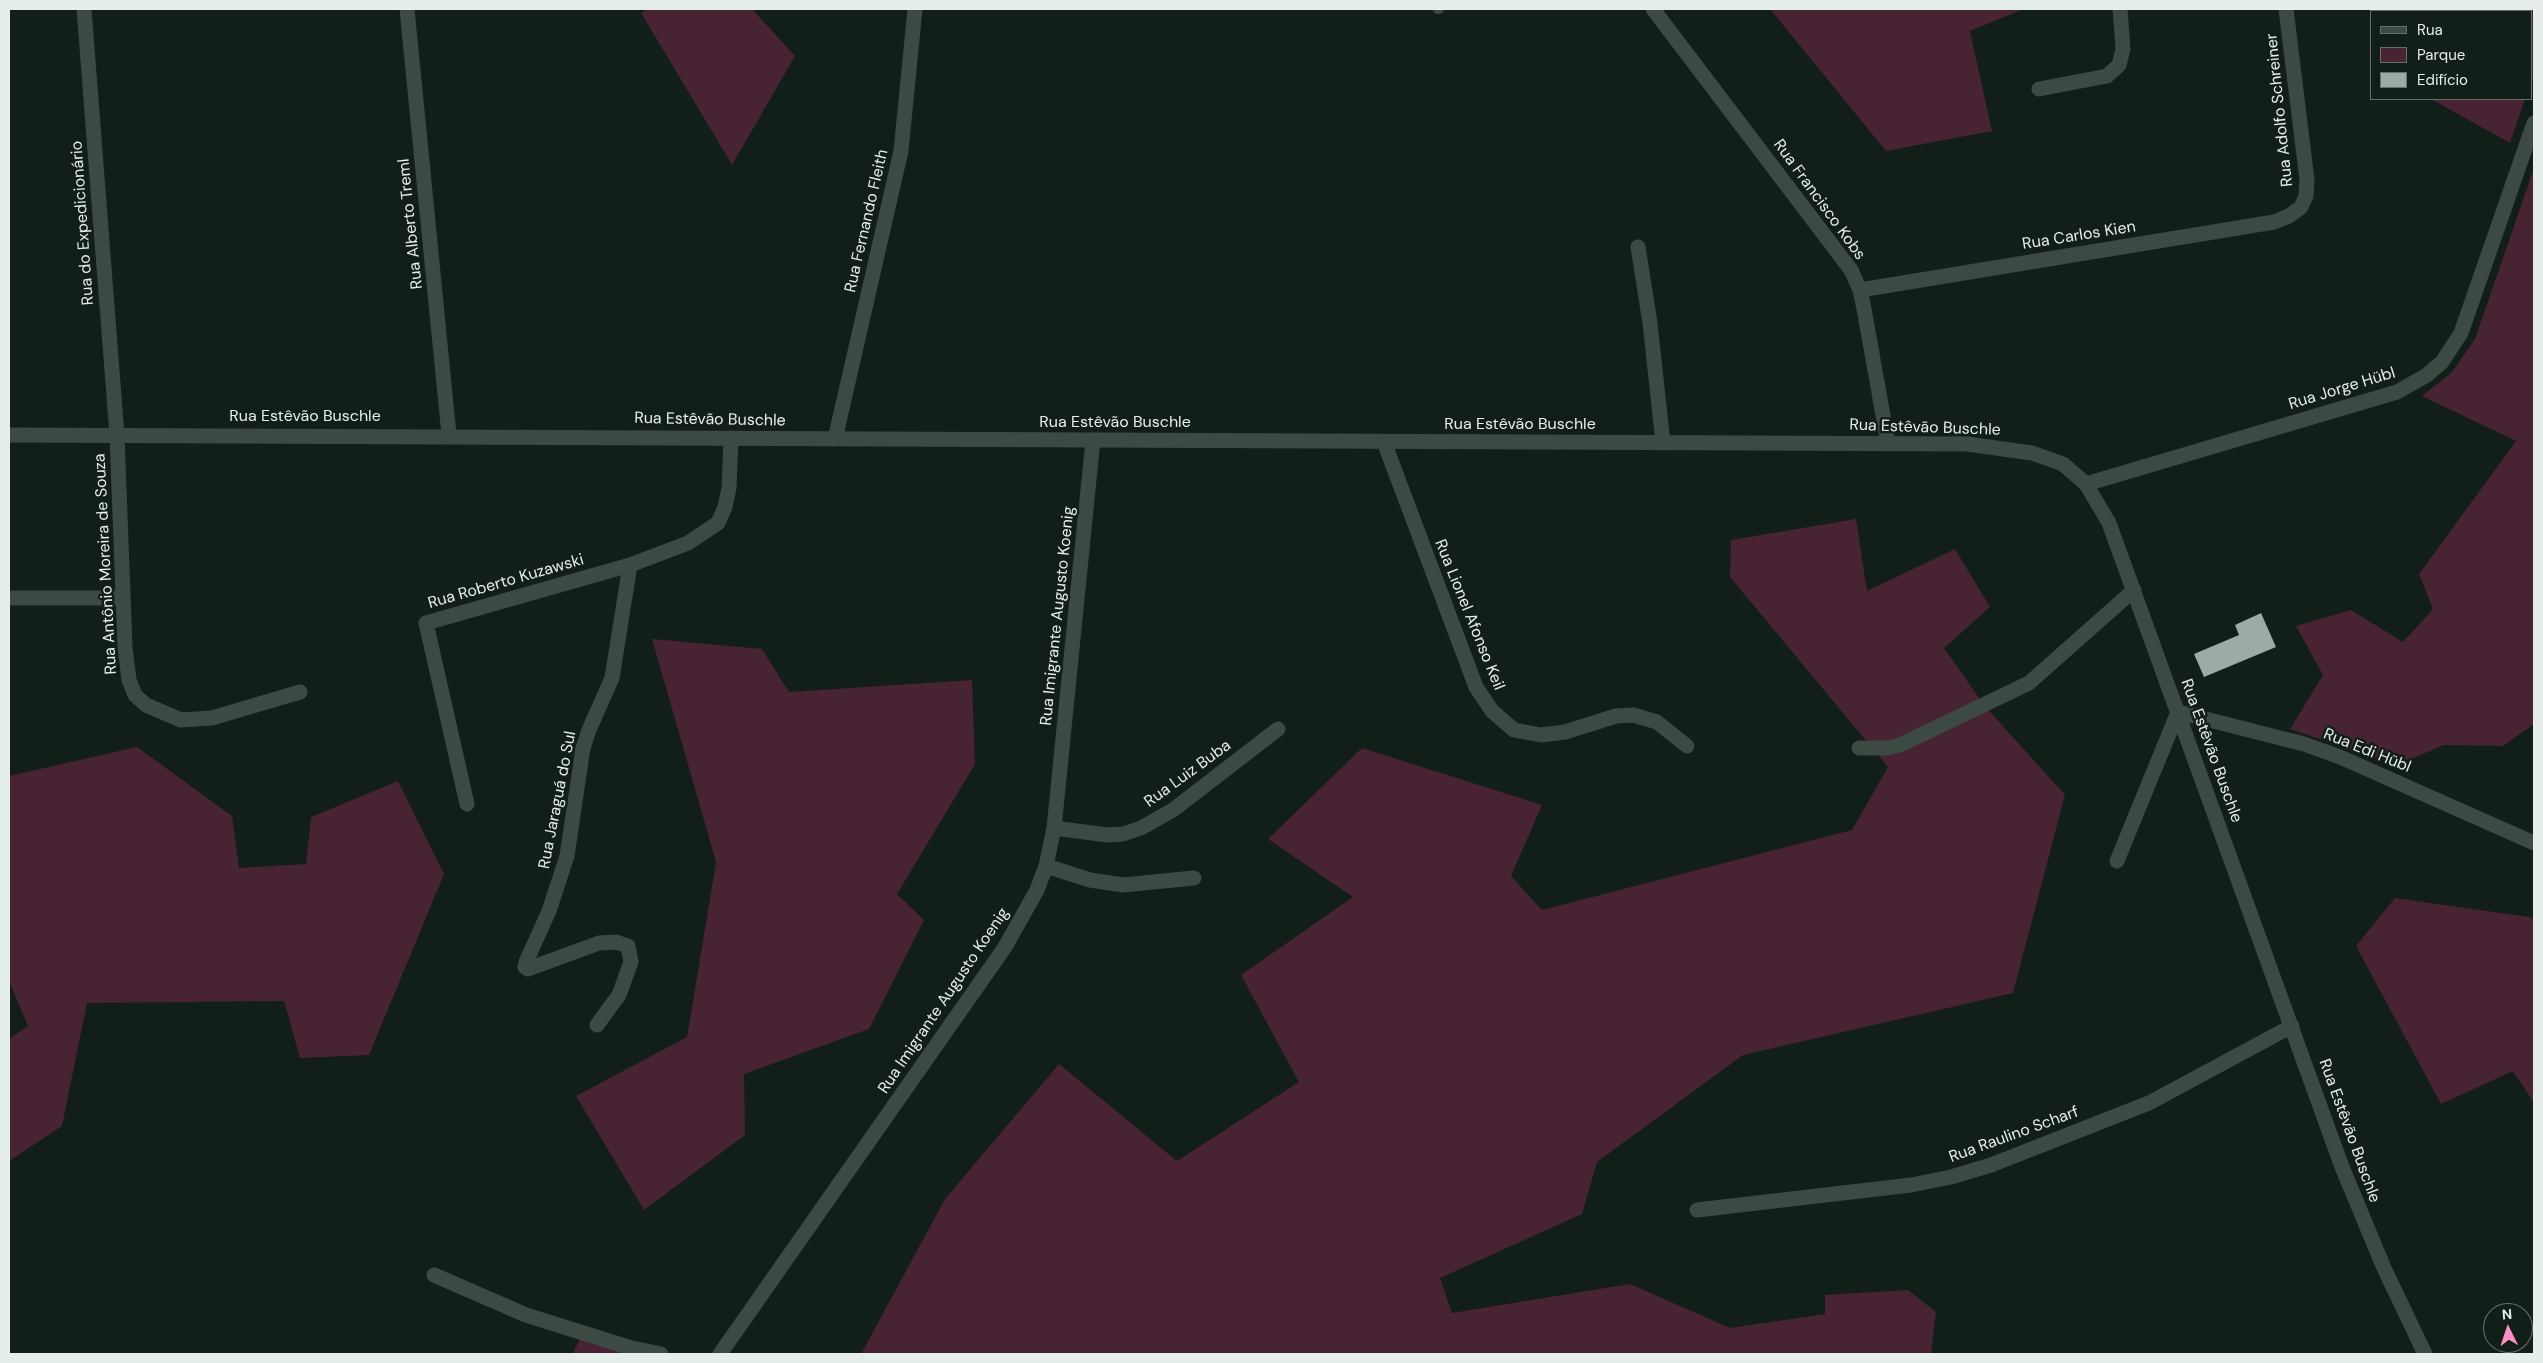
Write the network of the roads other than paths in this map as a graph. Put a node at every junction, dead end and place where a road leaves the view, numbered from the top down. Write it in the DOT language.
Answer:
graph roads {
  1 [pos="84,9"];
  2 [pos="407,9"];
  3 [pos="915,9"];
  4 [pos="1653,9"];
  5 [pos="2120,9"];
  6 [pos="2286,9"];
  7 [pos="2039,89"];
  8 [pos="2534,123"];
  9 [pos="2301,207"];
  10 [pos="1638,247"];
  11 [pos="1860,290"];
  12 [pos="117,434"];
  13 [pos="9,435"];
  14 [pos="449,435"];
  15 [pos="731,438"];
  16 [pos="835,439"];
  17 [pos="1092,440"];
  18 [pos="1384,442"];
  19 [pos="1663,443"];
  20 [pos="1888,443"];
  21 [pos="2086,484"];
  22 [pos="630,565"];
  23 [pos="2134,590"];
  24 [pos="9,598"];
  25 [pos="123,598"];
  26 [pos="300,692"];
  27 [pos="2178,712"];
  28 [pos="1278,729"];
  29 [pos="1687,746"];
  30 [pos="1860,748"];
  31 [pos="467,804"];
  32 [pos="1054,828"];
  33 [pos="2534,843"];
  34 [pos="2117,861"];
  35 [pos="1046,866"];
  36 [pos="1194,878"];
  37 [pos="597,1026"];
  38 [pos="2292,1026"];
  39 [pos="1697,1210"];
  40 [pos="434,1275"];
  41 [pos="661,1354"];
  42 [pos="720,1354"];
  43 [pos="2425,1354"];
  1 -- 12 [label="street, Rua do Expedicionário"];
  2 -- 14 [label="street, Rua Alberto Treml"];
  3 -- 16 [label="street, Rua Fernando Fleith"];
  4 -- 11 [label="street, Rua Francisco Kobs"];
  5 -- 7 [label="street"];
  6 -- 9 [label="street, Rua Adolfo Schreiner"];
  8 -- 21 [label="street, Rua Jorge Hübl"];
  9 -- 11 [label="street, Rua Carlos Kien"];
  10 -- 19 [label="street"];
  11 -- 20 [label="street, Rua Francisco Kobs"];
  12 -- 13 [label="street, Rua Estêvão Buschle"];
  12 -- 14 [label="street, Rua Estêvão Buschle"];
  12 -- 25 [label="street, Rua Antônio Moreira de Souza"];
  14 -- 15 [label="street, Rua Estêvão Buschle"];
  15 -- 16 [label="street, Rua Estêvão Buschle"];
  15 -- 22 [label="street"];
  16 -- 17 [label="street, Rua Estêvão Buschle"];
  17 -- 18 [label="street, Rua Estêvão Buschle"];
  17 -- 32 [label="street, Rua Imigrante Augusto Koenig"];
  18 -- 19 [label="street, Rua Estêvão Buschle"];
  18 -- 29 [label="street, Rua Lionel Afonso Keil"];
  19 -- 20 [label="street, Rua Estêvão Buschle"];
  20 -- 21 [label="street, Rua Estêvão Buschle"];
  21 -- 23 [label="street, Rua Estêvão Buschle"];
  22 -- 31 [label="street, Rua Roberto Kuzawski"];
  22 -- 37 [label="street, Rua Jaraguá do Sul"];
  23 -- 27 [label="street, Rua Estêvão Buschle"];
  23 -- 30 [label="street"];
  24 -- 25 [label="street"];
  25 -- 26 [label="street, Rua Antônio Moreira de Souza"];
  27 -- 33 [label="street, Rua Edi Hübl"];
  27 -- 34 [label="street"];
  27 -- 38 [label="street, Rua Estêvão Buschle"];
  28 -- 32 [label="street, Rua Luiz Buba"];
  32 -- 35 [label="street, Rua Imigrante Augusto Koenig"];
  35 -- 36 [label="street"];
  35 -- 42 [label="street, Rua Imigrante Augusto Koenig"];
  38 -- 39 [label="street, Rua Raulino Scharf"];
  38 -- 43 [label="street, Rua Estêvão Buschle"];
  40 -- 41 [label="street"];
}
